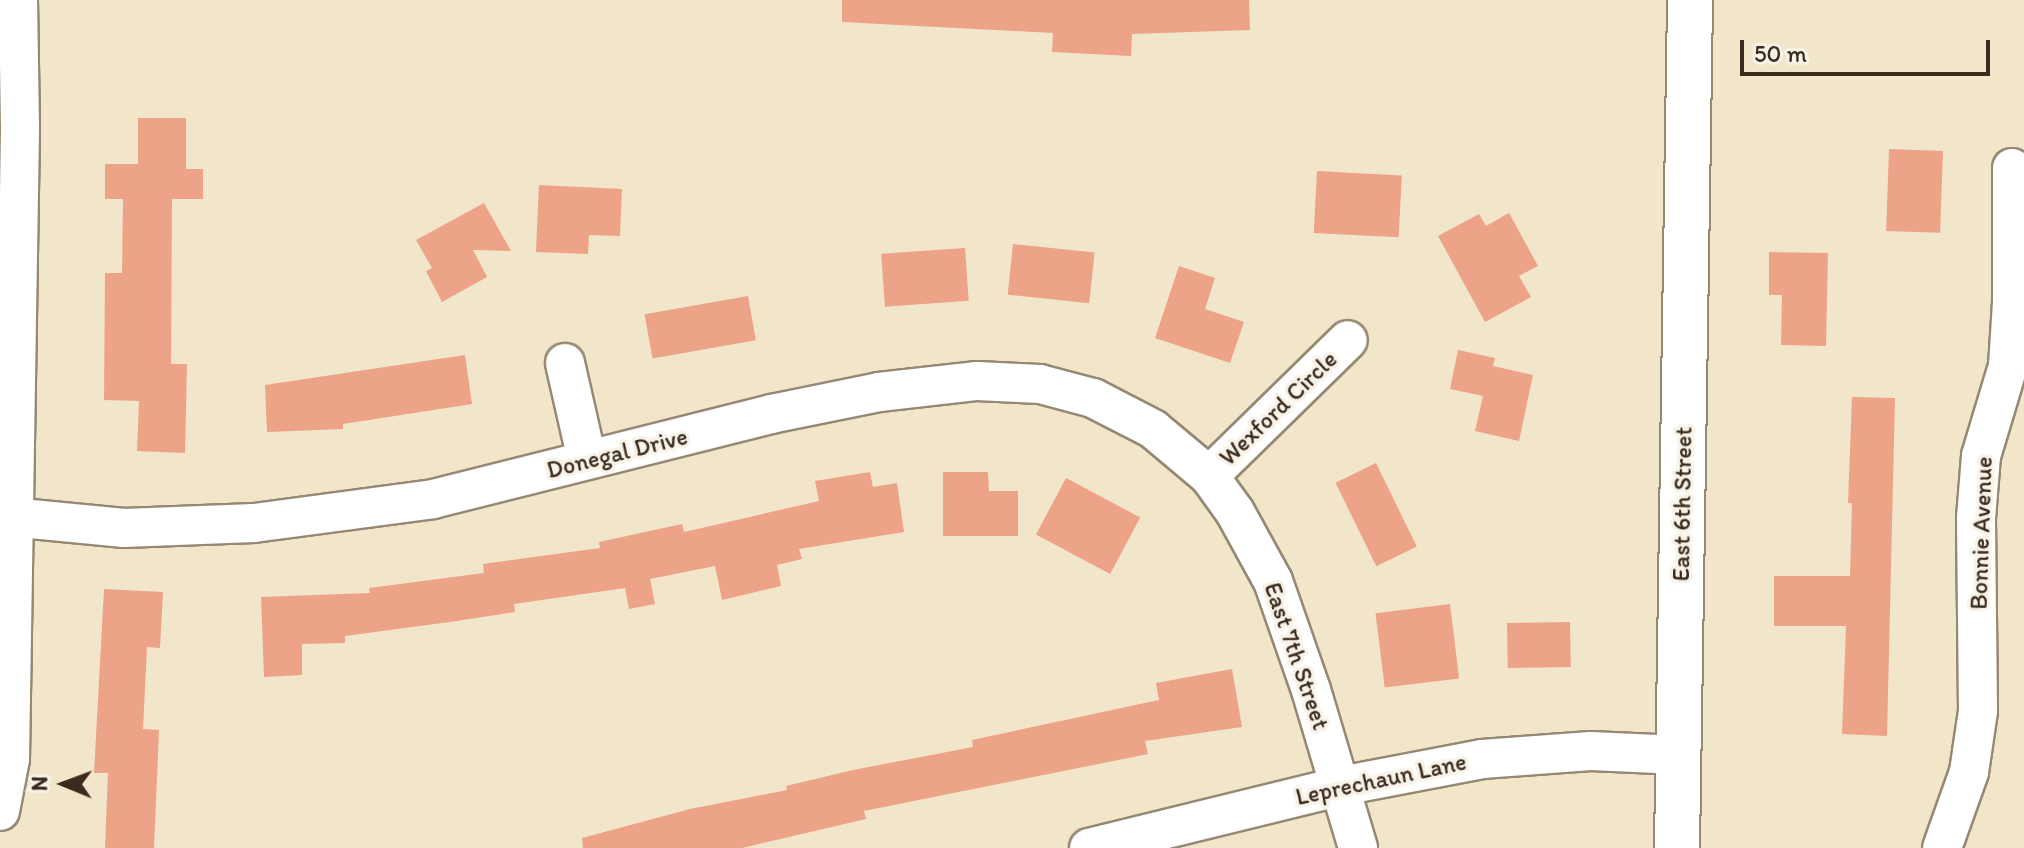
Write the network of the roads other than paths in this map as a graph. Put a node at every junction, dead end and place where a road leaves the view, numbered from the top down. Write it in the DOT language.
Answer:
graph roads {
  1 [pos="18,0"];
  2 [pos="1690,0"];
  3 [pos="2012,168"];
  4 [pos="1348,340"];
  5 [pos="565,363"];
  6 [pos="587,460"];
  7 [pos="1209,476"];
  8 [pos="6,517"];
  9 [pos="1679,755"];
  10 [pos="1341,786"];
  11 [pos="0,811"];
  12 [pos="1089,848"];
  13 [pos="1358,848"];
  14 [pos="1677,848"];
  15 [pos="1942,848"];
  1 -- 8 [label="street"];
  2 -- 9 [label="main road, East 6th Street"];
  3 -- 15 [label="street, Bonnie Avenue"];
  4 -- 7 [label="street, Wexford Circle"];
  5 -- 6 [label="street"];
  6 -- 7 [label="street, Donegal Drive"];
  6 -- 8 [label="street, Donegal Drive"];
  7 -- 10 [label="street, East 7th Street"];
  8 -- 11 [label="street"];
  9 -- 10 [label="street, Leprechaun Lane"];
  9 -- 14 [label="main road, East 6th Street"];
  10 -- 12 [label="street, Leprechaun Lane"];
  10 -- 13 [label="street, East 7th Street"];
}
